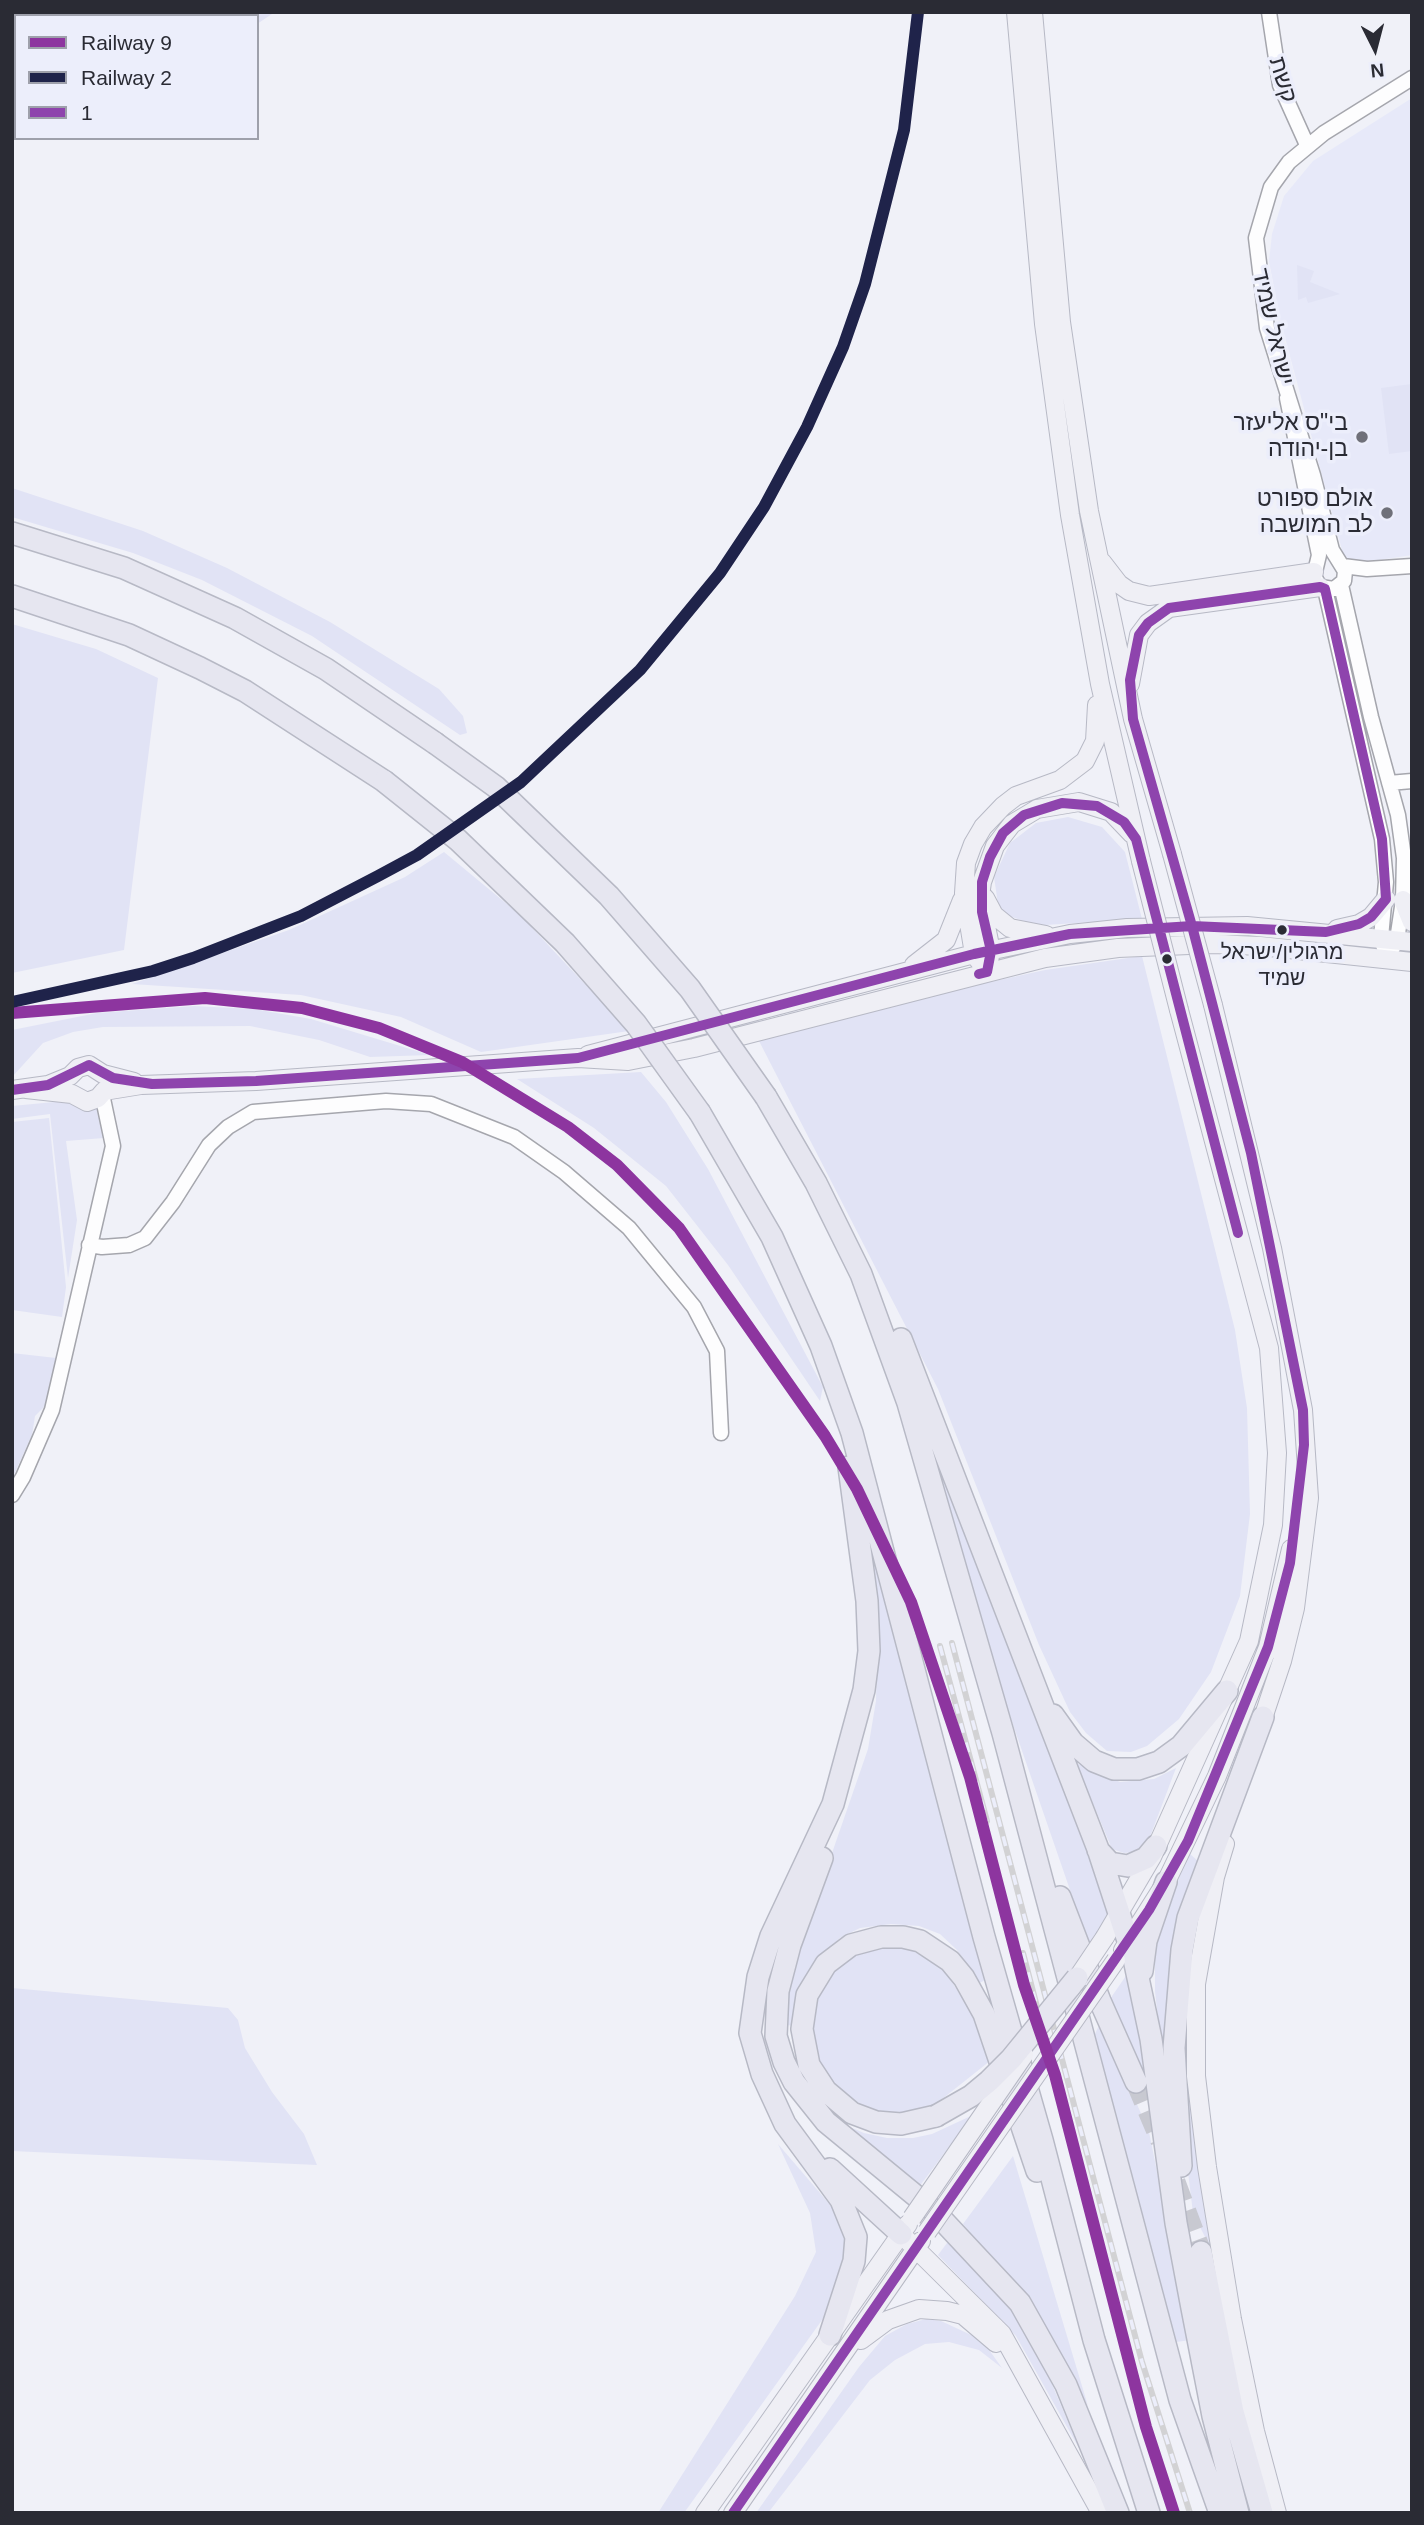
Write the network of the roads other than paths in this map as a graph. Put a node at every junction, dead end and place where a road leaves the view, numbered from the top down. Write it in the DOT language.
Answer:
graph roads {
  1 [pos="1016,12"];
  2 [pos="1033,12"];
  3 [pos="1269,12"];
  4 [pos="1412,78"];
  5 [pos="1307,145"];
  6 [pos="1287,398"];
  7 [pos="12,533"];
  8 [pos="1096,550"];
  9 [pos="1412,566"];
  10 [pos="1342,573"];
  11 [pos="1319,578"];
  12 [pos="12,596"];
  13 [pos="1095,659"];
  14 [pos="1133,719"];
  15 [pos="1412,781"];
  16 [pos="1389,783"];
  17 [pos="1136,839"];
  18 [pos="982,882"];
  19 [pos="964,893"];
  20 [pos="1395,899"];
  21 [pos="1412,922"];
  22 [pos="1326,932"];
  23 [pos="1070,934"];
  24 [pos="1397,940"];
  25 [pos="982,953"];
  26 [pos="1387,959"];
  27 [pos="1409,962"];
  28 [pos="987,972"];
  29 [pos="888,977"];
  30 [pos="578,1058"];
  31 [pos="90,1088"];
  32 [pos="19,1090"];
  33 [pos="832,1214"];
  34 [pos="89,1245"];
  35 [pos="837,1389"];
  36 [pos="721,1433"];
  37 [pos="1304,1445"];
  38 [pos="12,1495"];
  39 [pos="1022,1655"];
  40 [pos="868,1663"];
  41 [pos="1227,1691"];
  42 [pos="1263,1717"];
  43 [pos="1003,1733"];
  44 [pos="1156,1846"];
  45 [pos="1098,1849"];
  46 [pos="1166,1882"];
  47 [pos="1121,1914"];
  48 [pos="1129,1941"];
  49 [pos="1077,1978"];
  50 [pos="1145,2001"];
  51 [pos="1136,2082"];
  52 [pos="769,2090"];
  53 [pos="910,2233"];
  54 [pos="1201,2252"];
  55 [pos="1192,2308"];
  56 [pos="830,2335"];
  57 [pos="1094,2340"];
  58 [pos="839,2362"];
  59 [pos="1076,2466"];
  60 [pos="705,2513"];
  61 [pos="733,2513"];
  62 [pos="1101,2513"];
  63 [pos="1118,2513"];
  64 [pos="1149,2513"];
  65 [pos="1220,2513"];
  66 [pos="1238,2513"];
  67 [pos="1262,2513"];
  68 [pos="1278,2513"];
  1 -- 13 [label="main road"];
  2 -- 8 [label="main road"];
  3 -- 5 [label="street, קשת"];
  4 -- 5 [label="street, ישראל שמיד"];
  5 -- 6 [label="street, ישראל שמיד"];
  6 -- 10 [label="street, ישראל שמיד"];
  6 -- 11 [label="street, ישראל שמיד"];
  7 -- 33 [label="highway, bridge"];
  8 -- 11 [label="main road"];
  8 -- 14 [label="main road"];
  9 -- 10 [label="street"];
  10 -- 11 [label="street"];
  10 -- 11 [label="street"];
  10 -- 16 [label="street, ישראל שמיד"];
  11 -- 14 [label="main road"];
  11 -- 20 [label="street, ישראל שמיד"];
  12 -- 35 [label="highway, bridge"];
  13 -- 17 [label="main road"];
  13 -- 19 [label="main road"];
  14 -- 37 [label="main road, bridge"];
  15 -- 16 [label="street"];
  16 -- 20 [label="street, ישראל שמיד"];
  17 -- 18 [label="main road"];
  17 -- 41 [label="main road, bridge"];
  18 -- 23 [label="main road"];
  18 -- 25 [label="main road"];
  19 -- 25 [label="main road"];
  19 -- 29 [label="main road"];
  20 -- 21 [label="main road"];
  20 -- 22 [label="main road"];
  20 -- 24 [label="street, ישראל שמיד"];
  22 -- 23 [label="main road"];
  22 -- 24 [label="main road"];
  23 -- 25 [label="main road"];
  24 -- 26 [label="street, ישראל שמיד"];
  25 -- 28 [label="main road"];
  25 -- 29 [label="main road"];
  26 -- 27 [label="main road"];
  26 -- 28 [label="main road"];
  28 -- 30 [label="main road"];
  29 -- 30 [label="main road"];
  30 -- 31 [label="main road"];
  31 -- 32 [label="main road"];
  31 -- 34 [label="street"];
  33 -- 39 [label="highway"];
  33 -- 43 [label="highway"];
  34 -- 36 [label="street"];
  34 -- 38 [label="street"];
  35 -- 40 [label="highway"];
  35 -- 57 [label="highway"];
  37 -- 42 [label="main road"];
  37 -- 46 [label="main road"];
  39 -- 41 [label="highway"];
  39 -- 45 [label="highway"];
  40 -- 52 [label="highway"];
  40 -- 63 [label="highway"];
  41 -- 44 [label="main road"];
  42 -- 55 [label="highway"];
  42 -- 68 [label="main road"];
  43 -- 51 [label="highway"];
  43 -- 65 [label="highway"];
  44 -- 45 [label="highway"];
  44 -- 47 [label="main road"];
  45 -- 47 [label="highway"];
  46 -- 48 [label="main road"];
  46 -- 50 [label="highway"];
  47 -- 48 [label="highway"];
  47 -- 49 [label="main road, bridge"];
  48 -- 50 [label="highway"];
  48 -- 53 [label="main road, bridge"];
  49 -- 53 [label="main road, bridge"];
  49 -- 57 [label="highway, bridge"];
  50 -- 55 [label="highway"];
  52 -- 53 [label="highway"];
  52 -- 56 [label="highway"];
  53 -- 56 [label="main road"];
  53 -- 58 [label="main road"];
  53 -- 59 [label="main road"];
  54 -- 67 [label="highway"];
  55 -- 66 [label="highway"];
  56 -- 60 [label="main road"];
  57 -- 64 [label="highway"];
  58 -- 59 [label="main road"];
  58 -- 61 [label="main road"];
  59 -- 62 [label="main road"];
}
